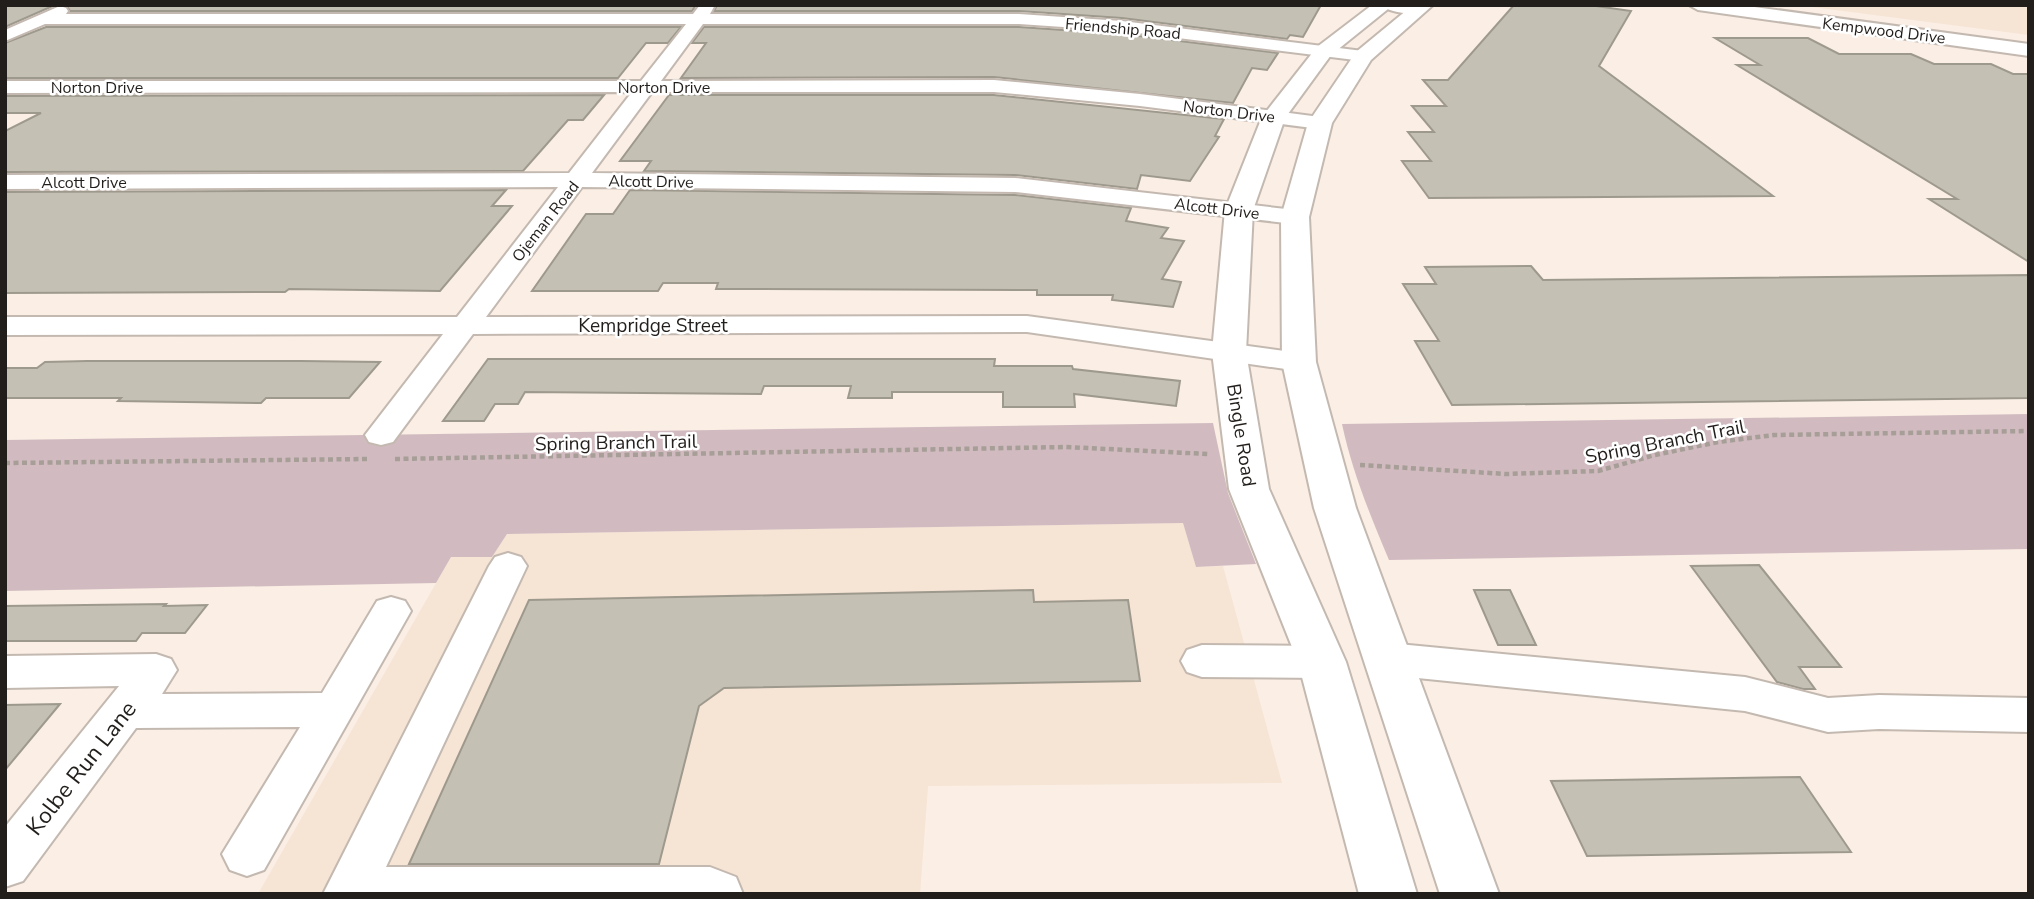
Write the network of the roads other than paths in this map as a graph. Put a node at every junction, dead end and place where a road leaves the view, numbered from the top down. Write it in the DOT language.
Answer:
graph roads {
  1 [pos="75,5"];
  2 [pos="1386,5"];
  3 [pos="1698,5"];
  4 [pos="1774,5"];
  5 [pos="1422,7"];
  6 [pos="704,11"];
  7 [pos="42,19"];
  8 [pos="5,36"];
  9 [pos="2029,40"];
  10 [pos="2029,50"];
  11 [pos="1324,51"];
  12 [pos="1363,56"];
  13 [pos="5,87"];
  14 [pos="649,87"];
  15 [pos="1274,117"];
  16 [pos="1320,123"];
  17 [pos="577,180"];
  18 [pos="5,183"];
  19 [pos="1239,210"];
  20 [pos="1295,217"];
  21 [pos="463,325"];
  22 [pos="5,326"];
  23 [pos="1229,352"];
  24 [pos="1299,362"];
  25 [pos="381,435"];
  26 [pos="508,566"];
  27 [pos="391,611"];
  28 [pos="1388,659"];
  29 [pos="1202,661"];
  30 [pos="1322,662"];
  31 [pos="5,672"];
  32 [pos="334,710"];
  33 [pos="124,711"];
  34 [pos="2029,715"];
  35 [pos="247,854"];
  36 [pos="5,865"];
  37 [pos="349,892"];
  38 [pos="712,893"];
  39 [pos="1388,894"];
  40 [pos="1470,894"];
  1 -- 7 [label="street"];
  2 -- 5 [label="street"];
  2 -- 11 [label="main road, Bingle Road"];
  3 -- 10 [label="main road, Kempwood Drive"];
  4 -- 9 [label="main road, Kempwood Drive"];
  5 -- 12 [label="main road"];
  6 -- 7 [label="street, Friendship Road"];
  6 -- 11 [label="street, Friendship Road"];
  6 -- 14 [label="street, Ojeman Road"];
  7 -- 8 [label="street"];
  11 -- 12 [label="street, Friendship Road"];
  11 -- 15 [label="main road, Bingle Road"];
  12 -- 16 [label="main road"];
  13 -- 14 [label="street, Norton Drive"];
  14 -- 15 [label="street, Norton Drive"];
  14 -- 17 [label="street, Ojeman Road"];
  15 -- 16 [label="street, Norton Drive"];
  15 -- 19 [label="main road, Bingle Road"];
  16 -- 20 [label="main road"];
  17 -- 18 [label="street, Alcott Drive"];
  17 -- 19 [label="street, Alcott Drive"];
  17 -- 21 [label="street, Ojeman Road"];
  19 -- 20 [label="street, Alcott Drive"];
  19 -- 23 [label="main road, Bingle Road"];
  20 -- 24 [label="main road"];
  21 -- 22 [label="street, Kempridge Street"];
  21 -- 23 [label="street, Kempridge Street"];
  21 -- 25 [label="street, Ojeman Road"];
  23 -- 24 [label="street, Kempridge Street"];
  23 -- 30 [label="main road, Bingle Road"];
  24 -- 28 [label="main road"];
  26 -- 37 [label="street"];
  27 -- 32 [label="street"];
  28 -- 30 [label="main road"];
  28 -- 34 [label="street"];
  28 -- 40 [label="main road"];
  29 -- 30 [label="street"];
  30 -- 39 [label="main road, Bingle Road"];
  31 -- 33 [label="street, Kolbe Run Lane"];
  32 -- 33 [label="street"];
  32 -- 35 [label="street"];
  33 -- 36 [label="street, Kolbe Run Lane"];
  37 -- 38 [label="street"];
}
